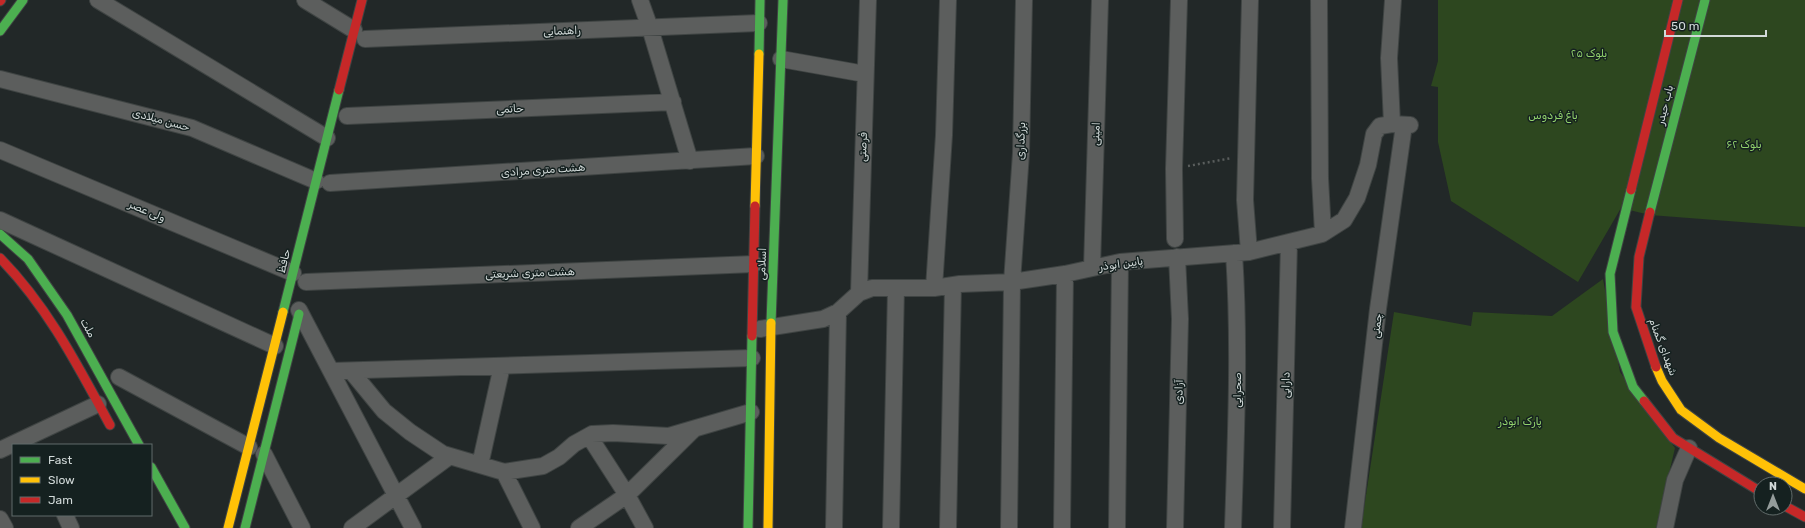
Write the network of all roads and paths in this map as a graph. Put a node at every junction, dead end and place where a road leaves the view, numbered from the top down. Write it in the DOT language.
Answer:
graph roads {
  1 [pos="23,0"];
  2 [pos="98,0"];
  3 [pos="305,0"];
  4 [pos="362,0"];
  5 [pos="640,0"];
  6 [pos="760,0"];
  7 [pos="783,0"];
  8 [pos="868,0"];
  9 [pos="948,0"];
  10 [pos="1024,0"];
  11 [pos="1100,0"];
  12 [pos="1178,0"];
  13 [pos="1250,0"];
  14 [pos="1319,0"];
  15 [pos="1393,0"];
  16 [pos="1678,0"];
  17 [pos="1704,0"];
  18 [pos="758,23"];
  19 [pos="650,28"];
  20 [pos="0,31"];
  21 [pos="361,37"];
  22 [pos="781,58"];
  23 [pos="866,74"];
  24 [pos="0,79"];
  25 [pos="673,102"];
  26 [pos="347,116"];
  27 [pos="1402,124"];
  28 [pos="327,138"];
  29 [pos="0,150"];
  30 [pos="1246,155"];
  31 [pos="756,156"];
  32 [pos="690,160"];
  33 [pos="1174,169"];
  34 [pos="327,183"];
  35 [pos="1638,212"];
  36 [pos="0,220"];
  37 [pos="1323,233"];
  38 [pos="0,234"];
  39 [pos="1175,238"];
  40 [pos="1289,242"];
  41 [pos="1241,252"];
  42 [pos="1177,257"];
  43 [pos="0,258"];
  44 [pos="1120,262"];
  45 [pos="754,264"];
  46 [pos="1092,268"];
  47 [pos="1064,274"];
  48 [pos="303,279"];
  49 [pos="1012,282"];
  50 [pos="953,285"];
  51 [pos="896,288"];
  52 [pos="934,288"];
  53 [pos="859,294"];
  54 [pos="300,306"];
  55 [pos="838,312"];
  56 [pos="771,328"];
  57 [pos="752,329"];
  58 [pos="275,346"];
  59 [pos="752,358"];
  60 [pos="502,366"];
  61 [pos="331,371"];
  62 [pos="351,371"];
  63 [pos="119,377"];
  64 [pos="98,404"];
  65 [pos="751,412"];
  66 [pos="694,429"];
  67 [pos="114,431"];
  68 [pos="588,436"];
  69 [pos="27,441"];
  70 [pos="12,444"];
  71 [pos="14,444"];
  72 [pos="138,444"];
  73 [pos="1,447"];
  74 [pos="249,448"];
  75 [pos="1689,448"];
  76 [pos="264,454"];
  77 [pos="450,456"];
  78 [pos="480,465"];
  79 [pos="152,469"];
  80 [pos="504,472"];
  81 [pos="1753,487"];
  82 [pos="1805,489"];
  83 [pos="627,495"];
  84 [pos="397,496"];
  85 [pos="1793,510"];
  86 [pos="65,516"];
  87 [pos="1805,517"];
  88 [pos="0,519"];
  89 [pos="5,528"];
  90 [pos="71,528"];
  91 [pos="185,528"];
  92 [pos="228,528"];
  93 [pos="245,528"];
  94 [pos="302,528"];
  95 [pos="352,528"];
  96 [pos="414,528"];
  97 [pos="532,528"];
  98 [pos="579,528"];
  99 [pos="645,528"];
  100 [pos="748,528"];
  101 [pos="768,528"];
  102 [pos="834,528"];
  103 [pos="891,528"];
  104 [pos="948,528"];
  105 [pos="1009,528"];
  106 [pos="1062,528"];
  107 [pos="1117,528"];
  108 [pos="1175,528"];
  109 [pos="1233,528"];
  110 [pos="1282,528"];
  111 [pos="1353,528"];
  112 [pos="1665,528"];
  1 -- 20 [label="street"];
  2 -- 28 [label="street"];
  3 -- 21 [label="street"];
  4 -- 21 [label="street, حافظ"];
  5 -- 19 [label="street"];
  6 -- 18 [label="street, اسلامی"];
  7 -- 22 [label="street, اسلامی"];
  8 -- 23 [label="street, فرصتی"];
  9 -- 52 [label="street"];
  10 -- 49 [label="street, بزرگداری"];
  11 -- 46 [label="street, امینی"];
  12 -- 33 [label="street"];
  13 -- 30 [label="street, صحرایی"];
  14 -- 37 [label="street"];
  15 -- 27 [label="street, چمنی"];
  16 -- 35 [label="street, باب حیدر"];
  17 -- 35 [label="street, باب حیدر"];
  18 -- 19 [label="street, راهنمایی"];
  18 -- 31 [label="street, اسلامی"];
  19 -- 21 [label="street, راهنمایی"];
  19 -- 25 [label="street"];
  21 -- 28 [label="street, حافظ"];
  22 -- 23 [label="street"];
  22 -- 56 [label="street, اسلامی"];
  23 -- 53 [label="street, فرصتی"];
  24 -- 34 [label="street, حسن میلادی"];
  25 -- 26 [label="street, حاتمی"];
  25 -- 32 [label="street"];
  27 -- 37 [label="street, پایین ابوذر"];
  27 -- 111 [label="street, چمنی"];
  28 -- 34 [label="street, حافظ"];
  29 -- 48 [label="street, ولی عصر"];
  30 -- 33 [label="path"];
  30 -- 41 [label="street, صحرایی"];
  31 -- 32 [label="street, هشت متری مرادی"];
  31 -- 45 [label="street, اسلامی"];
  32 -- 34 [label="street, هشت متری مرادی"];
  33 -- 39 [label="street"];
  34 -- 48 [label="street, حافظ"];
  35 -- 75 [label="street"];
  35 -- 82 [label="street, شهدای گمنام"];
  36 -- 58 [label="street"];
  37 -- 40 [label="street, پایین ابوذر"];
  38 -- 72 [label="street, ملت"];
  40 -- 41 [label="street, پایین ابوذر"];
  40 -- 110 [label="street, دارابی"];
  41 -- 42 [label="street, پایین ابوذر"];
  41 -- 109 [label="street, صحرایی"];
  42 -- 44 [label="street, پایین ابوذر"];
  42 -- 108 [label="street, آزادی"];
  43 -- 64 [label="street"];
  44 -- 46 [label="street, پایین ابوذر"];
  44 -- 107 [label="street"];
  45 -- 48 [label="street, هشت متری شریعتی"];
  45 -- 57 [label="street, اسلامی"];
  46 -- 47 [label="street, پایین ابوذر"];
  47 -- 49 [label="street, پایین ابوذر"];
  47 -- 106 [label="street"];
  48 -- 58 [label="street, حافظ"];
  49 -- 50 [label="street, پایین ابوذر"];
  49 -- 105 [label="street, بزرگداری"];
  50 -- 52 [label="street, پایین ابوذر"];
  50 -- 104 [label="street"];
  51 -- 52 [label="street, پایین ابوذر"];
  51 -- 53 [label="street, پایین ابوذر"];
  51 -- 103 [label="street"];
  53 -- 55 [label="street, پایین ابوذر"];
  54 -- 61 [label="street"];
  54 -- 76 [label="street"];
  55 -- 56 [label="street, پایین ابوذر"];
  55 -- 102 [label="street"];
  56 -- 57 [label="street, پایین ابوذر"];
  56 -- 101 [label="street, اسلامی"];
  57 -- 59 [label="street, اسلامی"];
  58 -- 74 [label="street, حافظ"];
  59 -- 60 [label="street"];
  59 -- 65 [label="street, اسلامی"];
  60 -- 62 [label="street"];
  60 -- 78 [label="street"];
  61 -- 62 [label="street"];
  61 -- 84 [label="street"];
  62 -- 77 [label="street"];
  63 -- 74 [label="street"];
  64 -- 67 [label="street"];
  64 -- 69 [label="street"];
  65 -- 66 [label="street"];
  65 -- 100 [label="street, اسلامی"];
  66 -- 68 [label="street"];
  66 -- 83 [label="street"];
  68 -- 80 [label="street"];
  68 -- 83 [label="street"];
  69 -- 71 [label="street"];
  70 -- 73 [label="street"];
  74 -- 92 [label="street, حافظ"];
  75 -- 81 [label="street"];
  75 -- 112 [label="street"];
  76 -- 93 [label="street"];
  76 -- 94 [label="street"];
  77 -- 78 [label="street"];
  77 -- 84 [label="street"];
  78 -- 80 [label="street"];
  79 -- 91 [label="street"];
  80 -- 97 [label="street"];
  83 -- 98 [label="street"];
  83 -- 99 [label="street"];
  84 -- 95 [label="street"];
  84 -- 96 [label="street"];
  85 -- 87 [label="street"];
  86 -- 90 [label="street"];
  88 -- 89 [label="street"];
}
